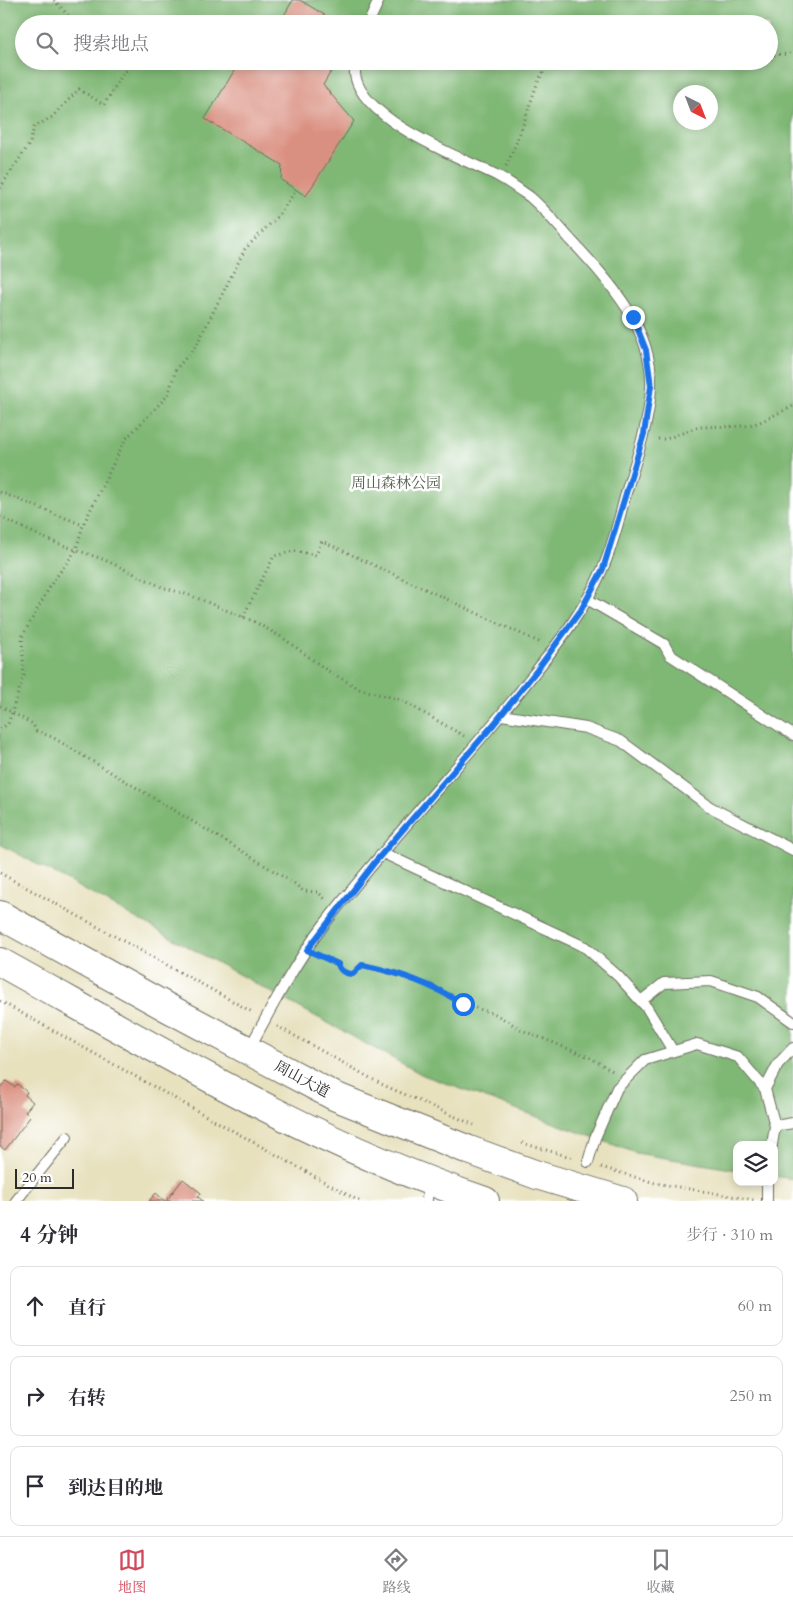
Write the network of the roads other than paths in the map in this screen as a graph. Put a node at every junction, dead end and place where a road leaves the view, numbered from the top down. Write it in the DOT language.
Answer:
graph roads {
  1 [pos="380,0"];
  2 [pos="372,15"];
  3 [pos="354,70"];
  4 [pos="587,599"];
  5 [pos="501,715"];
  6 [pos="793,735"];
  7 [pos="793,850"];
  8 [pos="383,853"];
  9 [pos="0,915"];
  10 [pos="0,962"];
  11 [pos="641,1002"];
  12 [pos="793,1022"];
  13 [pos="793,1048"];
  14 [pos="248,1050"];
  15 [pos="673,1051"];
  16 [pos="765,1090"];
  17 [pos="793,1123"];
  18 [pos="775,1126"];
  19 [pos="67,1137"];
  20 [pos="773,1141"];
  21 [pos="588,1162"];
  22 [pos="768,1186"];
  23 [pos="428,1191"];
  24 [pos="16,1201"];
  25 [pos="454,1201"];
  26 [pos="485,1201"];
  27 [pos="623,1201"];
  28 [pos="767,1201"];
  1 -- 2 [label="lane"];
  3 -- 4 [label="lane"];
  4 -- 5 [label="lane"];
  4 -- 6 [label="lane"];
  5 -- 7 [label="lane"];
  5 -- 8 [label="lane"];
  8 -- 11 [label="lane"];
  8 -- 14 [label="lane"];
  9 -- 14 [label="main road, 周山大道"];
  10 -- 23 [label="main road"];
  11 -- 12 [label="lane"];
  11 -- 15 [label="lane"];
  13 -- 16 [label="lane"];
  14 -- 27 [label="main road, 周山大道"];
  15 -- 16 [label="lane"];
  15 -- 21 [label="lane"];
  16 -- 18 [label="lane"];
  17 -- 18 [label="lane"];
  18 -- 20 [label="lane"];
  19 -- 24 [label="lane"];
  22 -- 28 [label="lane"];
  23 -- 25 [label="main road"];
  23 -- 26 [label="main road"];
}
